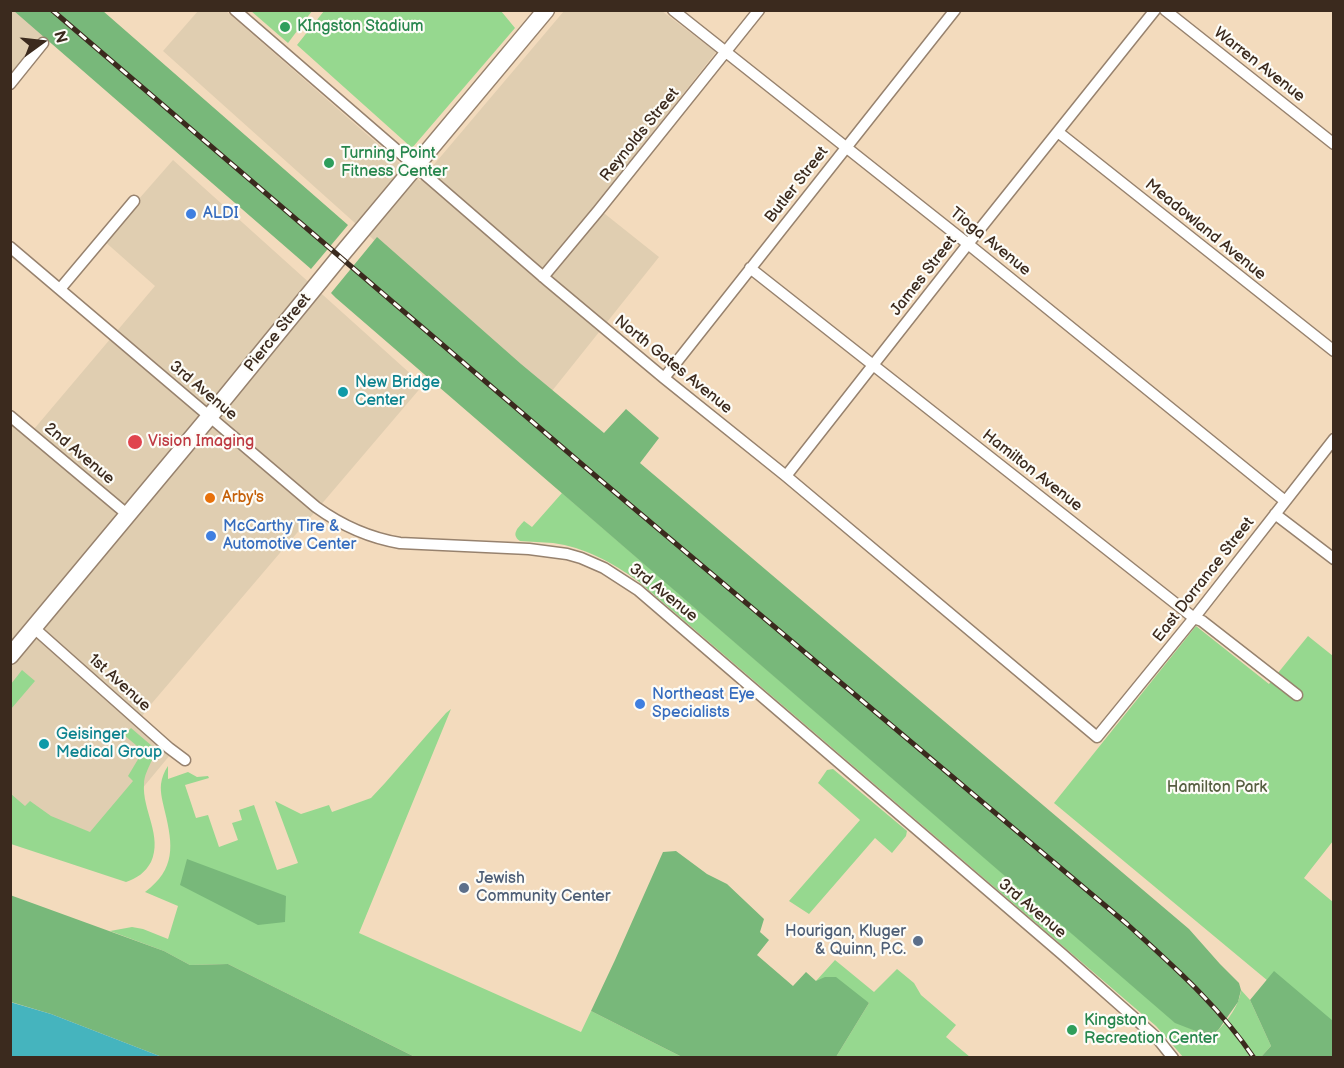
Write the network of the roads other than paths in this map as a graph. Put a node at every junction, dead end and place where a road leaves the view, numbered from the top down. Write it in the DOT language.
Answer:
graph roads {
  1 [pos="235,10"];
  2 [pos="546,10"];
  3 [pos="673,10"];
  4 [pos="759,10"];
  5 [pos="955,10"];
  6 [pos="1155,10"];
  7 [pos="1166,10"];
  8 [pos="43,43"];
  9 [pos="725,53"];
  10 [pos="10,84"];
  11 [pos="1058,132"];
  12 [pos="1334,144"];
  13 [pos="846,147"];
  14 [pos="416,167"];
  15 [pos="134,201"];
  16 [pos="968,244"];
  17 [pos="10,247"];
  18 [pos="750,268"];
  19 [pos="543,277"];
  20 [pos="60,289"];
  21 [pos="1334,351"];
  22 [pos="873,366"];
  23 [pos="664,378"];
  24 [pos="10,416"];
  25 [pos="210,416"];
  26 [pos="1334,439"];
  27 [pos="786,476"];
  28 [pos="1285,501"];
  29 [pos="1275,514"];
  30 [pos="128,515"];
  31 [pos="1334,559"];
  32 [pos="1194,618"];
  33 [pos="34,628"];
  34 [pos="10,656"];
  35 [pos="1297,696"];
  36 [pos="1097,737"];
  37 [pos="185,759"];
  38 [pos="1173,1058"];
  1 -- 14 [label="street, North Gates Avenue"];
  2 -- 14 [label="main road, Pierce Street"];
  3 -- 9 [label="street, Tioga Avenue"];
  4 -- 9 [label="street, Reynolds Street"];
  5 -- 13 [label="street, Butler Street"];
  6 -- 11 [label="street, James Street"];
  7 -- 12 [label="street, Warren Avenue"];
  8 -- 10 [label="street"];
  9 -- 13 [label="street, Tioga Avenue"];
  9 -- 19 [label="street, Reynolds Street"];
  11 -- 16 [label="street, James Street"];
  11 -- 21 [label="street, Meadowland Avenue"];
  13 -- 16 [label="street, Tioga Avenue"];
  13 -- 18 [label="street, Butler Street"];
  14 -- 19 [label="street, North Gates Avenue"];
  14 -- 25 [label="main road, Pierce Street"];
  15 -- 20 [label="street"];
  16 -- 22 [label="street, James Street"];
  16 -- 28 [label="street, Tioga Avenue"];
  17 -- 20 [label="street, 3rd Avenue"];
  18 -- 22 [label="street, Hamilton Avenue"];
  18 -- 23 [label="street, Butler Street"];
  19 -- 23 [label="street, North Gates Avenue"];
  20 -- 25 [label="street, 3rd Avenue"];
  22 -- 27 [label="street, James Street"];
  22 -- 32 [label="street, Hamilton Avenue"];
  23 -- 27 [label="street, North Gates Avenue"];
  24 -- 30 [label="street, 2nd Avenue"];
  25 -- 30 [label="main road, Pierce Street"];
  25 -- 38 [label="street, 3rd Avenue"];
  26 -- 28 [label="street, East Dorrance Street"];
  27 -- 36 [label="street, North Gates Avenue"];
  28 -- 29 [label="street, East Dorrance Street"];
  29 -- 31 [label="street"];
  29 -- 32 [label="street, East Dorrance Street"];
  30 -- 33 [label="main road, Pierce Street"];
  32 -- 35 [label="street, Hamilton Avenue"];
  32 -- 36 [label="street, East Dorrance Street"];
  33 -- 34 [label="main road, Pierce Street"];
  33 -- 37 [label="street, 1st Avenue"];
}
